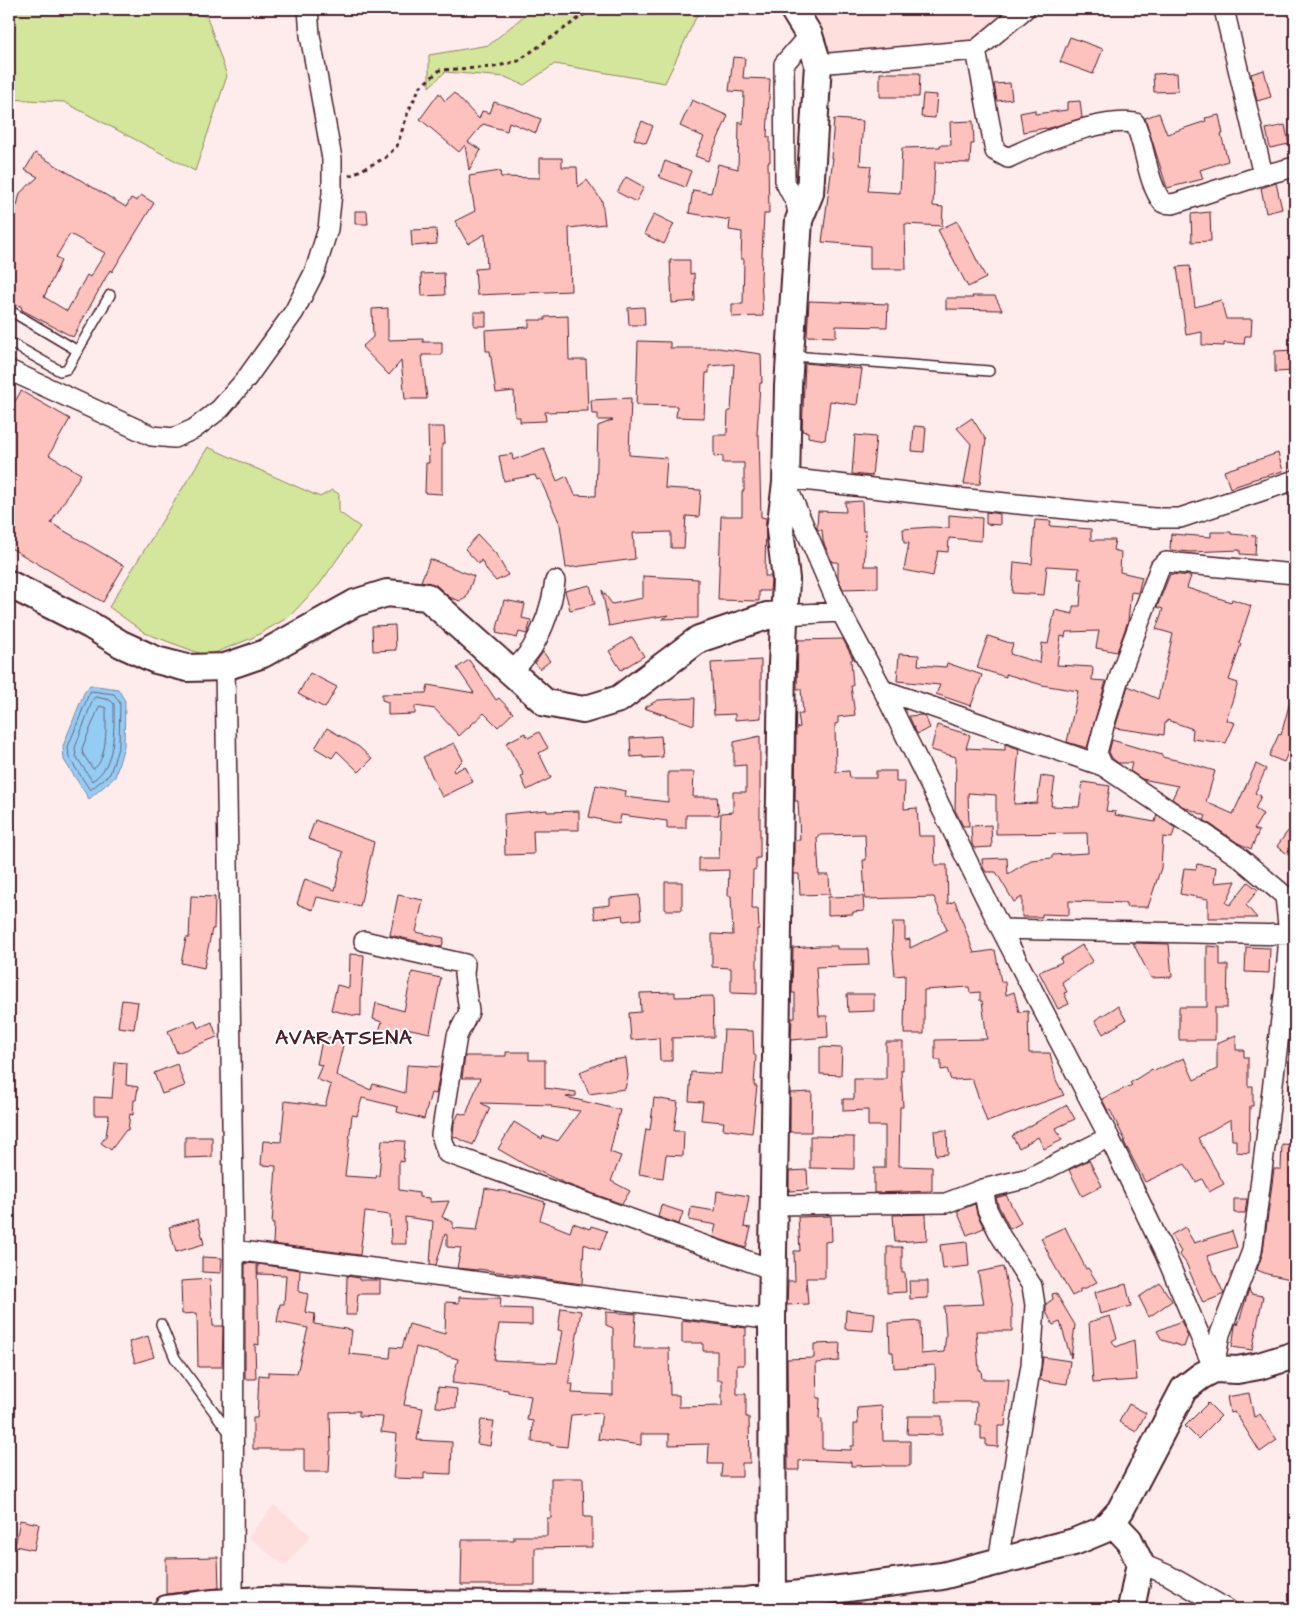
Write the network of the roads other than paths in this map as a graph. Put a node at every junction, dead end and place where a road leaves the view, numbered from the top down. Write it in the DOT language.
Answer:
graph roads {
  1 [pos="308,9"];
  2 [pos="793,9"];
  3 [pos="1025,9"];
  4 [pos="1224,9"];
  5 [pos="808,35"];
  6 [pos="976,50"];
  7 [pos="818,64"];
  8 [pos="1295,167"];
  9 [pos="1263,175"];
  10 [pos="799,220"];
  11 [pos="110,295"];
  12 [pos="9,310"];
  13 [pos="9,342"];
  14 [pos="78,350"];
  15 [pos="790,356"];
  16 [pos="9,370"];
  17 [pos="989,371"];
  18 [pos="1295,480"];
  19 [pos="786,481"];
  20 [pos="1295,574"];
  21 [pos="555,581"];
  22 [pos="9,584"];
  23 [pos="841,612"];
  24 [pos="783,616"];
  25 [pos="226,667"];
  26 [pos="512,673"];
  27 [pos="883,690"];
  28 [pos="1103,766"];
  29 [pos="1290,890"];
  30 [pos="1001,929"];
  31 [pos="1292,935"];
  32 [pos="364,941"];
  33 [pos="1109,1137"];
  34 [pos="983,1189"];
  35 [pos="773,1205"];
  36 [pos="234,1250"];
  37 [pos="772,1270"];
  38 [pos="772,1320"];
  39 [pos="162,1324"];
  40 [pos="1295,1355"];
  41 [pos="1214,1369"];
  42 [pos="233,1437"];
  43 [pos="1112,1521"];
  44 [pos="998,1561"];
  45 [pos="1140,1563"];
  46 [pos="772,1603"];
  47 [pos="221,1605"];
  48 [pos="412,1607"];
  49 [pos="621,1607"];
  50 [pos="167,1609"];
  51 [pos="1131,1609"];
  52 [pos="1226,1609"];
  1 -- 16 [label="street"];
  2 -- 5 [label="street"];
  3 -- 6 [label="street"];
  4 -- 9 [label="street"];
  5 -- 7 [label="street"];
  5 -- 10 [label="street"];
  6 -- 7 [label="street"];
  6 -- 9 [label="street"];
  7 -- 10 [label="street"];
  8 -- 9 [label="street"];
  10 -- 15 [label="street"];
  11 -- 14 [label="lane"];
  12 -- 14 [label="lane"];
  13 -- 14 [label="lane"];
  15 -- 17 [label="lane"];
  15 -- 19 [label="street"];
  18 -- 19 [label="street"];
  19 -- 23 [label="street"];
  19 -- 24 [label="street"];
  20 -- 28 [label="street"];
  21 -- 26 [label="street"];
  22 -- 25 [label="street"];
  23 -- 24 [label="street"];
  23 -- 27 [label="street"];
  24 -- 26 [label="street"];
  24 -- 35 [label="street"];
  25 -- 26 [label="street"];
  25 -- 36 [label="street"];
  27 -- 28 [label="street"];
  27 -- 30 [label="street"];
  28 -- 29 [label="street"];
  29 -- 31 [label="street"];
  30 -- 31 [label="street"];
  30 -- 33 [label="street"];
  31 -- 41 [label="street"];
  32 -- 37 [label="street"];
  33 -- 34 [label="street"];
  33 -- 41 [label="street"];
  34 -- 35 [label="street"];
  34 -- 44 [label="street"];
  35 -- 37 [label="street"];
  36 -- 38 [label="street"];
  36 -- 42 [label="street"];
  37 -- 38 [label="street"];
  38 -- 46 [label="street"];
  39 -- 42 [label="lane"];
  40 -- 41 [label="street"];
  41 -- 43 [label="street"];
  42 -- 47 [label="street"];
  43 -- 44 [label="street"];
  43 -- 45 [label="street"];
  44 -- 46 [label="street"];
  45 -- 51 [label="street"];
  45 -- 52 [label="street"];
  46 -- 49 [label="street"];
  47 -- 48 [label="street"];
  47 -- 50 [label="street"];
  48 -- 49 [label="street"];
}
